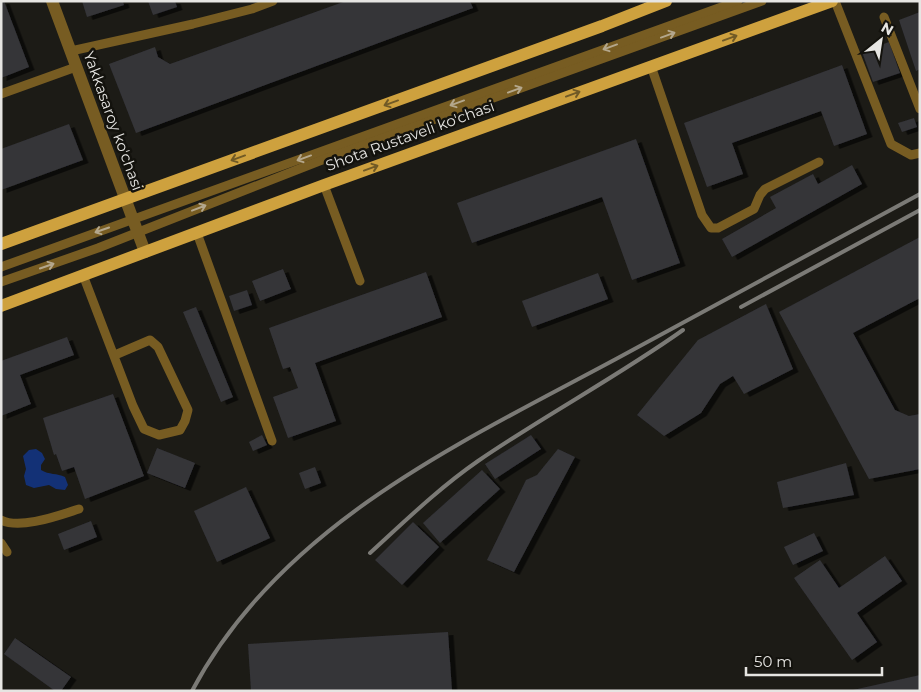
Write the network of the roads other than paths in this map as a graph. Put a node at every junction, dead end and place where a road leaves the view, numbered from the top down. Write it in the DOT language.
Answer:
graph roads {
  1 [pos="52,1"];
  2 [pos="273,1"];
  3 [pos="666,1"];
  4 [pos="738,1"];
  5 [pos="762,1"];
  6 [pos="833,1"];
  7 [pos="642,6"];
  8 [pos="884,17"];
  9 [pos="70,51"];
  10 [pos="651,66"];
  11 [pos="76,67"];
  12 [pos="1,94"];
  13 [pos="920,109"];
  14 [pos="920,153"];
  15 [pos="819,162"];
  16 [pos="324,185"];
  17 [pos="124,199"];
  18 [pos="133,220"];
  19 [pos="138,233"];
  20 [pos="197,233"];
  21 [pos="1,244"];
  22 [pos="145,252"];
  23 [pos="1,267"];
  24 [pos="83,275"];
  25 [pos="360,281"];
  26 [pos="1,282"];
  27 [pos="1,306"];
  28 [pos="115,355"];
  29 [pos="272,441"];
  30 [pos="79,509"];
  31 [pos="1,520"];
  32 [pos="1,543"];
  33 [pos="7,552"];
  1 -- 9 [label="street, Yakkasaroy ko'chasi"];
  2 -- 9 [label="lane"];
  3 -- 7 [label="main road"];
  4 -- 18 [label="lane, one-way"];
  19 -- 5 [label="lane, one-way"];
  10 -- 6 [label="main road, Shota Rustaveli ko'chasi, one-way"];
  6 -- 14 [label="lane"];
  7 -- 17 [label="main road, one-way"];
  8 -- 13 [label="lane"];
  9 -- 11 [label="street, Yakkasaroy ko'chasi"];
  10 -- 15 [label="lane"];
  16 -- 10 [label="main road, Shota Rustaveli ko'chasi, one-way"];
  11 -- 12 [label="lane"];
  11 -- 17 [label="street, Yakkasaroy ko'chasi"];
  16 -- 20 [label="main road, Shota Rustaveli ko'chasi"];
  16 -- 25 [label="lane"];
  17 -- 18 [label="street, Yakkasaroy ko'chasi"];
  17 -- 21 [label="main road"];
  18 -- 19 [label="street, Yakkasaroy ko'chasi"];
  18 -- 23 [label="lane, one-way"];
  19 -- 22 [label="street, Yakkasaroy ko'chasi"];
  26 -- 19 [label="lane, one-way"];
  20 -- 22 [label="main road, Shota Rustaveli ko'chasi"];
  20 -- 29 [label="lane"];
  22 -- 24 [label="main road, Shota Rustaveli ko'chasi"];
  24 -- 27 [label="main road, Shota Rustaveli ko'chasi"];
  24 -- 28 [label="lane"];
  28 -- 28 [label="lane"];
  30 -- 31 [label="lane"];
  32 -- 33 [label="lane"];
}
